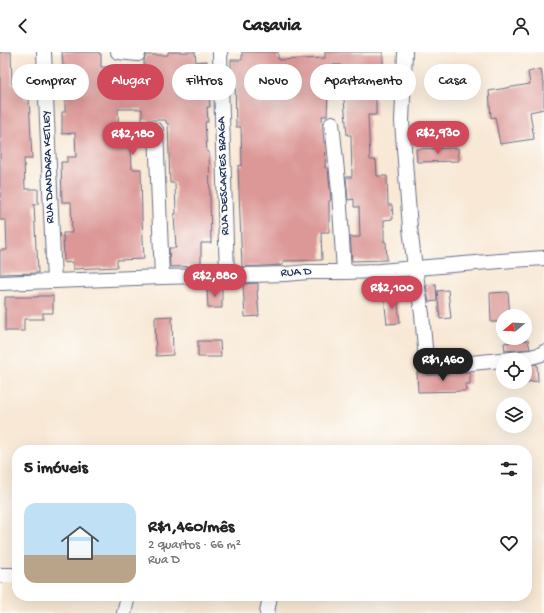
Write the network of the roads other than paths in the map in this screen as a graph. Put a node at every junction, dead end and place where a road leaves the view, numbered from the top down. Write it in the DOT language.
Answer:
graph roads {
  1 [pos="44,52"];
  2 [pos="118,52"];
  3 [pos="220,52"];
  4 [pos="405,52"];
  5 [pos="138,54"];
  6 [pos="332,122"];
  7 [pos="156,130"];
  8 [pos="544,258"];
  9 [pos="415,268"];
  10 [pos="344,272"];
  11 [pos="227,275"];
  12 [pos="162,277"];
  13 [pos="54,281"];
  14 [pos="0,283"];
  15 [pos="544,352"];
  16 [pos="0,575"];
  17 [pos="12,575"];
  18 [pos="127,601"];
  19 [pos="269,601"];
  20 [pos="124,613"];
  21 [pos="267,613"];
  1 -- 13 [label="street, RUA DANDARA KETLEY"];
  2 -- 5 [label="street"];
  3 -- 11 [label="street, RUA DESCARTES BRAGA"];
  4 -- 9 [label="street"];
  6 -- 10 [label="street"];
  7 -- 12 [label="street"];
  8 -- 9 [label="street, RUA D"];
  9 -- 10 [label="street, RUA D"];
  9 -- 15 [label="street"];
  10 -- 11 [label="street, RUA D"];
  11 -- 12 [label="street, RUA D"];
  12 -- 13 [label="street, RUA D"];
  13 -- 14 [label="street, RUA D"];
  16 -- 17 [label="street"];
  18 -- 20 [label="street"];
  19 -- 21 [label="street"];
}
